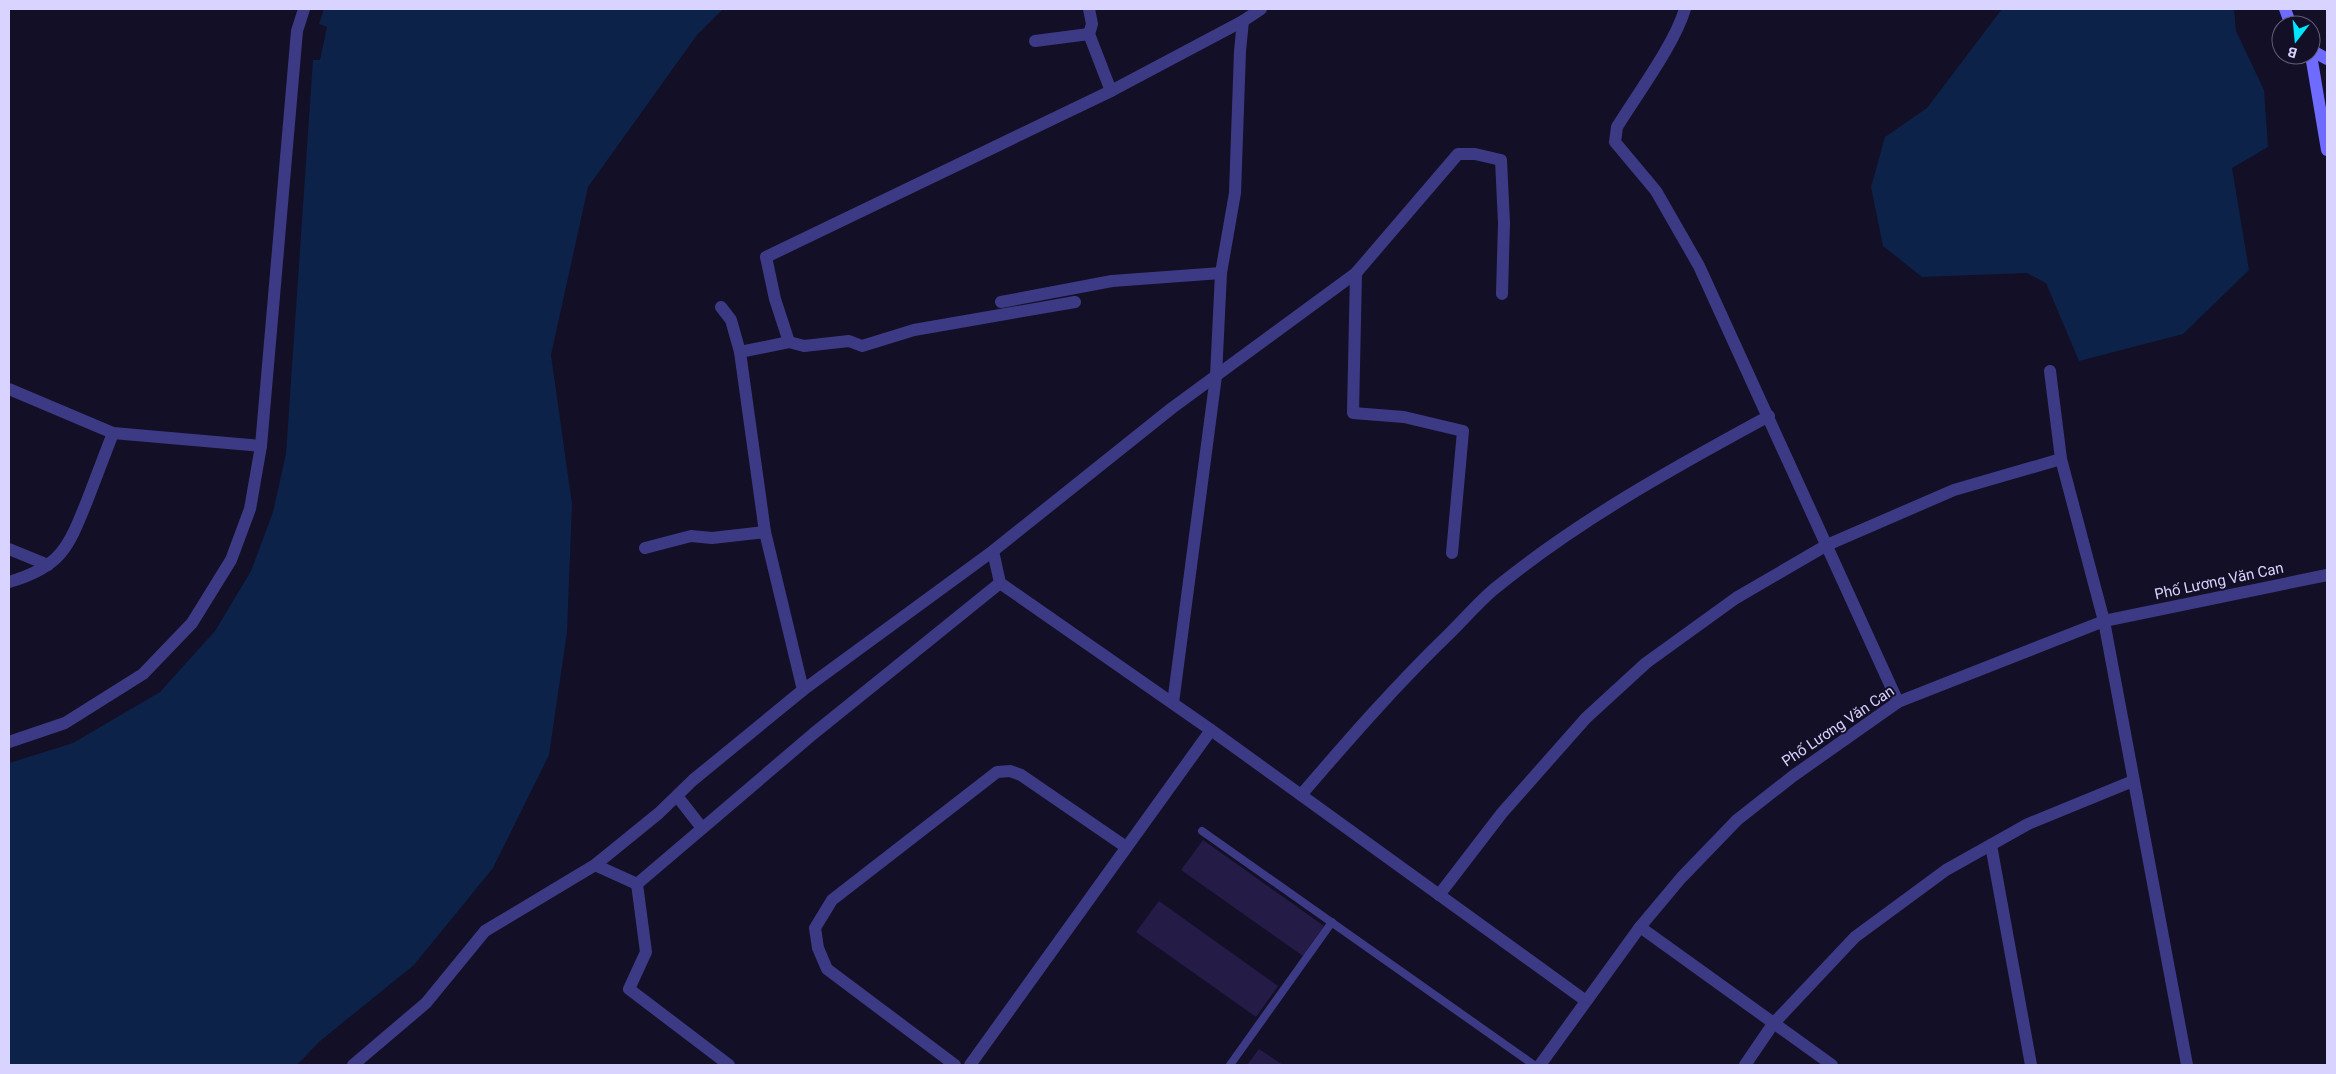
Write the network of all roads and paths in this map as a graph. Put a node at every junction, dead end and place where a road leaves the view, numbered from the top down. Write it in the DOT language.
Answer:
graph roads {
  1 [pos="304,9"];
  2 [pos="1089,9"];
  3 [pos="1261,9"];
  4 [pos="1685,9"];
  5 [pos="1243,21"];
  6 [pos="1089,34"];
  7 [pos="1035,41"];
  8 [pos="2313,65"];
  9 [pos="1111,91"];
  10 [pos="2327,150"];
  11 [pos="1221,273"];
  12 [pos="1356,274"];
  13 [pos="1502,294"];
  14 [pos="1001,302"];
  15 [pos="1075,302"];
  16 [pos="721,307"];
  17 [pos="789,342"];
  18 [pos="740,352"];
  19 [pos="2050,371"];
  20 [pos="1216,376"];
  21 [pos="9,389"];
  22 [pos="1769,416"];
  23 [pos="113,433"];
  24 [pos="261,446"];
  25 [pos="2061,458"];
  26 [pos="765,532"];
  27 [pos="1827,545"];
  28 [pos="645,548"];
  29 [pos="9,550"];
  30 [pos="993,551"];
  31 [pos="1452,553"];
  32 [pos="48,565"];
  33 [pos="2327,575"];
  34 [pos="9,582"];
  35 [pos="1000,583"];
  36 [pos="2104,621"];
  37 [pos="803,690"];
  38 [pos="1898,702"];
  39 [pos="1173,703"];
  40 [pos="1211,730"];
  41 [pos="9,742"];
  42 [pos="2133,781"];
  43 [pos="1301,795"];
  44 [pos="677,796"];
  45 [pos="702,828"];
  46 [pos="1202,831"];
  47 [pos="1991,845"];
  48 [pos="1126,848"];
  49 [pos="595,865"];
  50 [pos="637,884"];
  51 [pos="1439,895"];
  52 [pos="1332,922"];
  53 [pos="1640,927"];
  54 [pos="1586,1001"];
  55 [pos="1773,1024"];
  56 [pos="353,1065"];
  57 [pos="729,1065"];
  58 [pos="955,1065"];
  59 [pos="970,1065"];
  60 [pos="1230,1065"];
  61 [pos="1534,1065"];
  62 [pos="1540,1065"];
  63 [pos="1745,1065"];
  64 [pos="1832,1065"];
  65 [pos="2031,1065"];
  66 [pos="2186,1065"];
  1 -- 24 [label="street"];
  2 -- 6 [label="street"];
  3 -- 5 [label="street"];
  4 -- 22 [label="street"];
  5 -- 9 [label="street"];
  5 -- 11 [label="street"];
  6 -- 7 [label="street"];
  6 -- 9 [label="street"];
  8 -- 10 [label="main road"];
  9 -- 17 [label="street"];
  11 -- 14 [label="street"];
  11 -- 20 [label="street"];
  12 -- 13 [label="street"];
  12 -- 20 [label="street"];
  12 -- 31 [label="street"];
  15 -- 17 [label="street"];
  16 -- 18 [label="street"];
  17 -- 18 [label="street"];
  18 -- 26 [label="street"];
  19 -- 25 [label="street"];
  20 -- 30 [label="street"];
  20 -- 39 [label="street"];
  21 -- 23 [label="street"];
  22 -- 27 [label="street"];
  22 -- 43 [label="street"];
  23 -- 24 [label="street"];
  23 -- 32 [label="street"];
  24 -- 41 [label="street"];
  25 -- 27 [label="street"];
  25 -- 36 [label="street"];
  26 -- 28 [label="street"];
  26 -- 37 [label="street"];
  27 -- 38 [label="street"];
  27 -- 51 [label="street"];
  29 -- 32 [label="street"];
  30 -- 35 [label="street"];
  30 -- 37 [label="street"];
  32 -- 34 [label="street"];
  33 -- 36 [label="street, Phố Lương Văn Can"];
  35 -- 39 [label="street"];
  35 -- 45 [label="street"];
  36 -- 38 [label="street, Phố Lương Văn Can"];
  36 -- 42 [label="street"];
  37 -- 44 [label="street"];
  38 -- 53 [label="street, Phố Lương Văn Can"];
  39 -- 40 [label="street"];
  40 -- 43 [label="street"];
  40 -- 48 [label="street"];
  42 -- 47 [label="street"];
  42 -- 66 [label="street"];
  43 -- 51 [label="street"];
  44 -- 45 [label="street"];
  44 -- 49 [label="street"];
  45 -- 50 [label="street"];
  46 -- 52 [label="lane"];
  47 -- 55 [label="street"];
  47 -- 65 [label="street"];
  48 -- 58 [label="street"];
  48 -- 59 [label="street"];
  49 -- 50 [label="street"];
  49 -- 56 [label="street"];
  50 -- 57 [label="street"];
  51 -- 54 [label="street"];
  52 -- 60 [label="lane"];
  52 -- 61 [label="lane"];
  53 -- 54 [label="street, Phố Lương Văn Can"];
  53 -- 55 [label="street"];
  54 -- 62 [label="street, Phố Lương Văn Can"];
  55 -- 63 [label="street"];
  55 -- 64 [label="street"];
}
